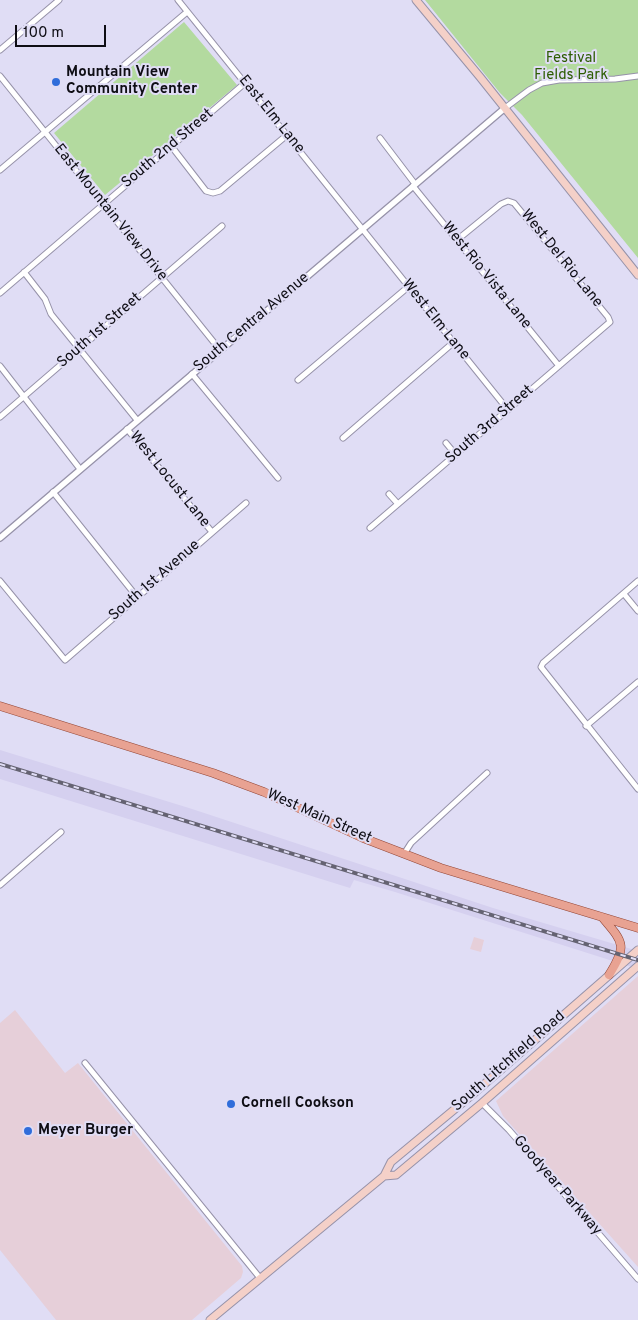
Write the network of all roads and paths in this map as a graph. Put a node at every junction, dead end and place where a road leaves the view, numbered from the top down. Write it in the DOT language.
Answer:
graph roads {
  1 [pos="59,0"];
  2 [pos="178,0"];
  3 [pos="416,0"];
  4 [pos="187,12"];
  5 [pos="0,50"];
  6 [pos="0,76"];
  7 [pos="638,76"];
  8 [pos="246,83"];
  9 [pos="504,108"];
  10 [pos="46,132"];
  11 [pos="287,135"];
  12 [pos="380,138"];
  13 [pos="172,147"];
  14 [pos="0,170"];
  15 [pos="414,185"];
  16 [pos="104,204"];
  17 [pos="222,226"];
  18 [pos="362,230"];
  19 [pos="457,240"];
  20 [pos="24,272"];
  21 [pos="638,275"];
  22 [pos="162,277"];
  23 [pos="408,287"];
  24 [pos="0,293"];
  25 [pos="610,322"];
  26 [pos="454,342"];
  27 [pos="79,348"];
  28 [pos="220,350"];
  29 [pos="0,366"];
  30 [pos="559,366"];
  31 [pos="192,374"];
  32 [pos="298,380"];
  33 [pos="24,396"];
  34 [pos="508,410"];
  35 [pos="0,417"];
  36 [pos="137,420"];
  37 [pos="127,429"];
  38 [pos="343,438"];
  39 [pos="446,443"];
  40 [pos="456,455"];
  41 [pos="80,469"];
  42 [pos="278,478"];
  43 [pos="53,492"];
  44 [pos="389,494"];
  45 [pos="246,503"];
  46 [pos="398,504"];
  47 [pos="370,528"];
  48 [pos="212,532"];
  49 [pos="0,538"];
  50 [pos="0,581"];
  51 [pos="638,581"];
  52 [pos="624,594"];
  53 [pos="137,597"];
  54 [pos="638,611"];
  55 [pos="638,682"];
  56 [pos="0,706"];
  57 [pos="586,726"];
  58 [pos="487,773"];
  59 [pos="637,785"];
  60 [pos="62,832"];
  61 [pos="404,854"];
  62 [pos="0,885"];
  63 [pos="602,917"];
  64 [pos="638,928"];
  65 [pos="638,950"];
  66 [pos="638,966"];
  67 [pos="610,975"];
  68 [pos="86,1063"];
  69 [pos="473,1094"];
  70 [pos="482,1103"];
  71 [pos="391,1162"];
  72 [pos="396,1175"];
  73 [pos="384,1176"];
  74 [pos="260,1278"];
  75 [pos="638,1279"];
  76 [pos="210,1320"];
  1 -- 5 [label="street"];
  2 -- 4 [label="street, East Elm Lane"];
  3 -- 9 [label="main road"];
  4 -- 8 [label="street, East Elm Lane"];
  4 -- 10 [label="street"];
  6 -- 10 [label="street, East Mountain View Drive"];
  7 -- 9 [label="street"];
  8 -- 11 [label="street, East Elm Lane"];
  8 -- 13 [label="street, South 2nd Street"];
  9 -- 15 [label="street, South Central Avenue"];
  9 -- 21 [label="main road"];
  10 -- 14 [label="street"];
  10 -- 16 [label="street, East Mountain View Drive"];
  11 -- 13 [label="street"];
  11 -- 18 [label="street, East Elm Lane"];
  12 -- 15 [label="street, West Rio Vista Lane"];
  13 -- 16 [label="street, South 2nd Street"];
  15 -- 18 [label="street, South Central Avenue"];
  15 -- 19 [label="street, West Rio Vista Lane"];
  16 -- 20 [label="street, South 2nd Street"];
  16 -- 22 [label="street, East Mountain View Drive"];
  17 -- 22 [label="street, South 1st Street"];
  18 -- 23 [label="street, West Elm Lane"];
  18 -- 28 [label="street, South Central Avenue"];
  19 -- 25 [label="street, West Del Rio Lane"];
  19 -- 30 [label="street, West Rio Vista Lane"];
  20 -- 24 [label="street, South 2nd Street"];
  20 -- 27 [label="street"];
  22 -- 27 [label="street, South 1st Street"];
  22 -- 28 [label="street, East Mountain View Drive"];
  23 -- 26 [label="street, West Elm Lane"];
  23 -- 32 [label="street"];
  25 -- 30 [label="street, South 3rd Street"];
  26 -- 34 [label="street, West Elm Lane"];
  26 -- 38 [label="street"];
  27 -- 33 [label="street, South 1st Street"];
  27 -- 36 [label="street"];
  28 -- 31 [label="street, South Central Avenue"];
  29 -- 33 [label="street"];
  30 -- 34 [label="street, South 3rd Street"];
  31 -- 36 [label="street, South Central Avenue"];
  31 -- 42 [label="street"];
  33 -- 35 [label="street, South 1st Street"];
  33 -- 41 [label="street"];
  34 -- 40 [label="street, South 3rd Street"];
  36 -- 37 [label="street, South Central Avenue"];
  37 -- 41 [label="street, South Central Avenue"];
  37 -- 48 [label="street, West Locust Lane"];
  39 -- 40 [label="street"];
  40 -- 46 [label="street, South 3rd Street"];
  41 -- 43 [label="street, South Central Avenue"];
  43 -- 49 [label="street, South Central Avenue"];
  43 -- 53 [label="street"];
  44 -- 46 [label="street"];
  45 -- 48 [label="street, South 1st Avenue"];
  46 -- 47 [label="street, South 3rd Street"];
  48 -- 53 [label="street, South 1st Avenue"];
  50 -- 53 [label="street, South 1st Avenue"];
  51 -- 52 [label="street"];
  52 -- 54 [label="street"];
  52 -- 57 [label="street"];
  55 -- 57 [label="street"];
  56 -- 61 [label="main road, West Main Street"];
  57 -- 59 [label="street"];
  58 -- 61 [label="street"];
  60 -- 62 [label="street"];
  61 -- 63 [label="main road, West Main Street"];
  63 -- 64 [label="main road, West Main Street"];
  63 -- 67 [label="main road"];
  65 -- 67 [label="main road, South Litchfield Road"];
  66 -- 70 [label="main road, South Litchfield Road"];
  67 -- 69 [label="main road, South Litchfield Road"];
  68 -- 74 [label="street"];
  69 -- 70 [label="main road, Goodyear Parkway"];
  69 -- 71 [label="main road, South Litchfield Road"];
  70 -- 72 [label="main road, South Litchfield Road"];
  70 -- 75 [label="street, Goodyear Parkway"];
  71 -- 72 [label="main road"];
  71 -- 73 [label="main road, South Litchfield Road"];
  72 -- 73 [label="main road"];
  73 -- 74 [label="main road, South Litchfield Road"];
  74 -- 76 [label="main road, South Litchfield Road"];
}
